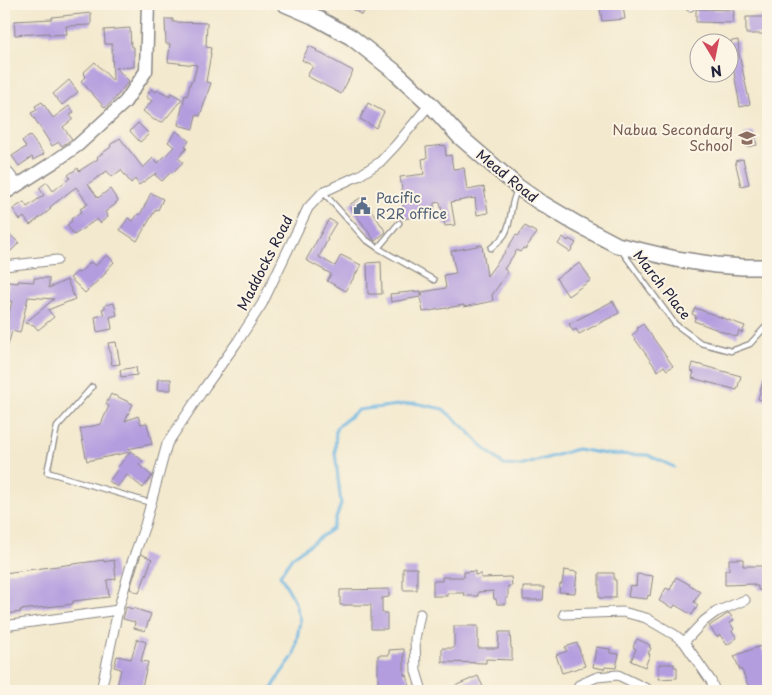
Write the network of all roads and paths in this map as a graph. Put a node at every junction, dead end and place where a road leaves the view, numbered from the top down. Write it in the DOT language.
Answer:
graph roads {
  1 [pos="148,4"];
  2 [pos="285,4"];
  3 [pos="430,104"];
  4 [pos="4,167"];
  5 [pos="18,185"];
  6 [pos="518,187"];
  7 [pos="323,192"];
  8 [pos="4,194"];
  9 [pos="399,224"];
  10 [pos="617,244"];
  11 [pos="378,248"];
  12 [pos="491,248"];
  13 [pos="57,260"];
  14 [pos="4,266"];
  15 [pos="768,267"];
  16 [pos="434,280"];
  17 [pos="768,324"];
  18 [pos="92,387"];
  19 [pos="151,502"];
  20 [pos="745,600"];
  21 [pos="118,610"];
  22 [pos="420,614"];
  23 [pos="564,614"];
  24 [pos="4,626"];
  25 [pos="684,642"];
  26 [pos="101,691"];
  27 [pos="422,691"];
  28 [pos="577,691"];
  29 [pos="649,691"];
  30 [pos="715,691"];
  1 -- 5 [label="main road"];
  2 -- 3 [label="main road, Mead Road"];
  3 -- 6 [label="main road, Mead Road"];
  3 -- 7 [label="street, Maddocks Road"];
  4 -- 5 [label="street"];
  5 -- 8 [label="main road"];
  6 -- 10 [label="main road, Mead Road"];
  6 -- 12 [label="lane"];
  7 -- 11 [label="lane"];
  7 -- 19 [label="street, Maddocks Road"];
  9 -- 11 [label="lane"];
  10 -- 15 [label="main road, Mead Road"];
  10 -- 17 [label="lane, March Place"];
  11 -- 16 [label="lane"];
  13 -- 14 [label="street"];
  18 -- 19 [label="lane"];
  19 -- 21 [label="street, Maddocks Road"];
  20 -- 25 [label="street"];
  21 -- 24 [label="street"];
  21 -- 26 [label="street, Maddocks Road"];
  22 -- 27 [label="street"];
  23 -- 25 [label="street"];
  25 -- 30 [label="street"];
  28 -- 29 [label="street"];
}
